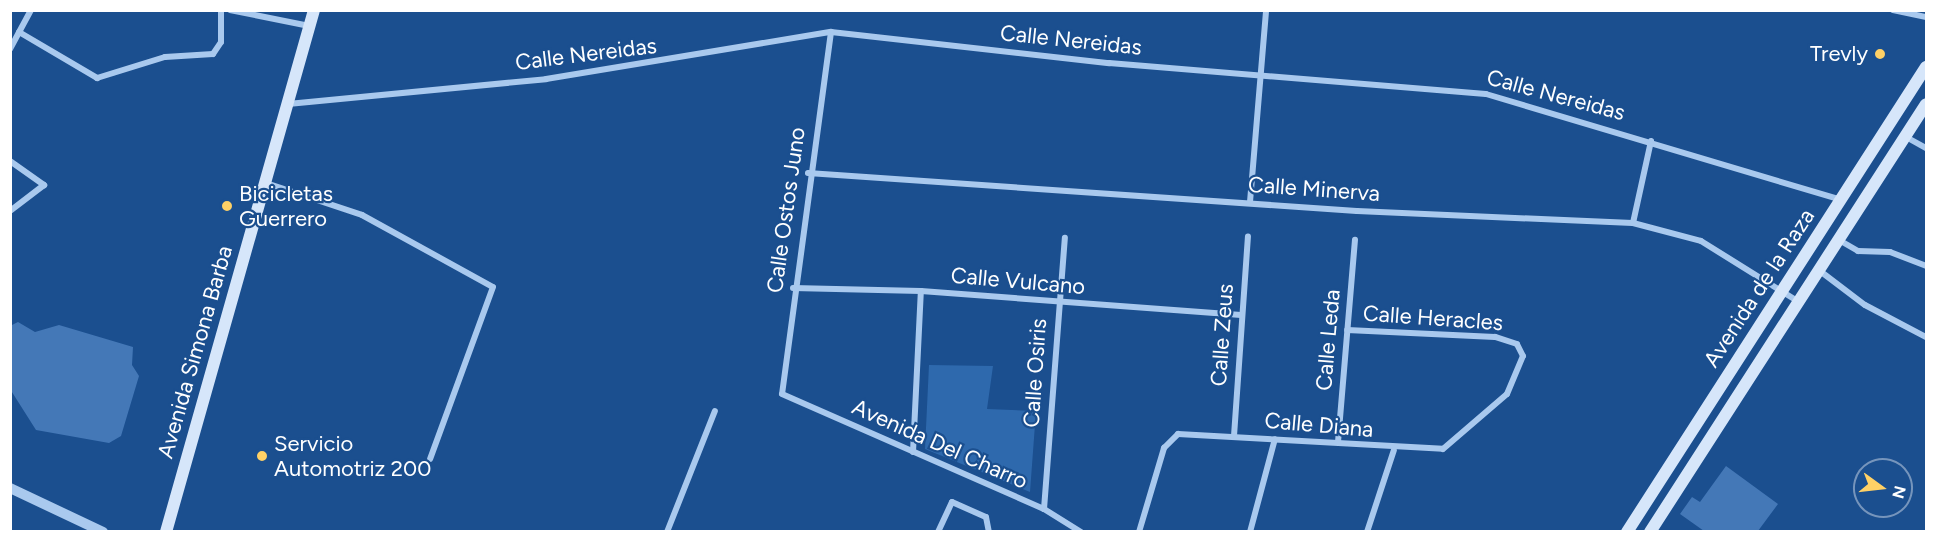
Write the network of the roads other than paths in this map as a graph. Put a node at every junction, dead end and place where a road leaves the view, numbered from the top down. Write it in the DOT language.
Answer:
graph roads {
  1 [pos="31,10"];
  2 [pos="221,10"];
  3 [pos="230,10"];
  4 [pos="314,10"];
  5 [pos="1266,10"];
  6 [pos="1893,10"];
  7 [pos="1926,17"];
  8 [pos="309,27"];
  9 [pos="19,32"];
  10 [pos="831,32"];
  11 [pos="10,49"];
  12 [pos="1926,67"];
  13 [pos="1261,76"];
  14 [pos="287,104"];
  15 [pos="1926,104"];
  16 [pos="1906,137"];
  17 [pos="1651,141"];
  18 [pos="1926,148"];
  19 [pos="10,161"];
  20 [pos="808,172"];
  21 [pos="265,183"];
  22 [pos="1841,200"];
  23 [pos="1250,202"];
  24 [pos="10,211"];
  25 [pos="1633,223"];
  26 [pos="1248,236"];
  27 [pos="1065,238"];
  28 [pos="1355,240"];
  29 [pos="1839,240"];
  30 [pos="1926,266"];
  31 [pos="1820,271"];
  32 [pos="793,288"];
  33 [pos="921,291"];
  34 [pos="1781,291"];
  35 [pos="1799,302"];
  36 [pos="1058,303"];
  37 [pos="1240,315"];
  38 [pos="1347,330"];
  39 [pos="1926,337"];
  40 [pos="782,394"];
  41 [pos="715,411"];
  42 [pos="1234,436"];
  43 [pos="1275,439"];
  44 [pos="1460,439"];
  45 [pos="1338,442"];
  46 [pos="1394,450"];
  47 [pos="914,452"];
  48 [pos="430,459"];
  49 [pos="10,488"];
  50 [pos="1044,509"];
  51 [pos="104,531"];
  52 [pos="166,531"];
  53 [pos="667,531"];
  54 [pos="938,531"];
  55 [pos="989,531"];
  56 [pos="1081,531"];
  57 [pos="1139,531"];
  58 [pos="1250,531"];
  59 [pos="1367,531"];
  60 [pos="1628,531"];
  61 [pos="1650,531"];
  1 -- 9 [label="street"];
  2 -- 9 [label="street"];
  3 -- 8 [label="street"];
  4 -- 8 [label="main road, Avenida Simona Barba"];
  5 -- 13 [label="street"];
  6 -- 7 [label="street"];
  8 -- 14 [label="main road, Avenida Simona Barba"];
  9 -- 11 [label="street"];
  10 -- 13 [label="street, Calle Nereidas"];
  10 -- 14 [label="street, Calle Nereidas"];
  10 -- 20 [label="street, Calle Ostos Juno"];
  12 -- 22 [label="main road, Avenida de la Raza"];
  13 -- 17 [label="street, Calle Nereidas"];
  13 -- 23 [label="street"];
  14 -- 21 [label="main road, Avenida Simona Barba"];
  15 -- 16 [label="main road, Avenida de la Raza"];
  16 -- 18 [label="street"];
  16 -- 29 [label="main road, Avenida de la Raza"];
  17 -- 22 [label="street, Calle Nereidas"];
  17 -- 25 [label="street"];
  19 -- 24 [label="street"];
  20 -- 23 [label="street, Calle Minerva"];
  20 -- 32 [label="street, Calle Ostos Juno"];
  21 -- 48 [label="street"];
  21 -- 52 [label="main road, Avenida Simona Barba"];
  22 -- 34 [label="main road, Avenida de la Raza"];
  23 -- 25 [label="street, Calle Minerva"];
  25 -- 34 [label="street, Calle Minerva"];
  26 -- 37 [label="street, Calle Zeus"];
  27 -- 36 [label="street, Calle Osiris"];
  28 -- 38 [label="street, Calle Leda"];
  29 -- 30 [label="street"];
  29 -- 31 [label="main road, Avenida de la Raza"];
  31 -- 35 [label="main road, Avenida de la Raza"];
  31 -- 39 [label="street"];
  32 -- 33 [label="street, Calle Vulcano"];
  32 -- 40 [label="street, Calle Ostos Juno"];
  33 -- 36 [label="street, Calle Vulcano"];
  33 -- 47 [label="street"];
  34 -- 35 [label="street, Calle Minerva"];
  34 -- 60 [label="main road, Avenida de la Raza"];
  35 -- 61 [label="main road, Avenida de la Raza"];
  36 -- 37 [label="street, Calle Vulcano"];
  36 -- 50 [label="street, Calle Osiris"];
  37 -- 42 [label="street, Calle Zeus"];
  38 -- 44 [label="street, Calle Heracles"];
  38 -- 45 [label="street, Calle Leda"];
  40 -- 47 [label="street, Avenida Del Charro"];
  41 -- 53 [label="street"];
  42 -- 43 [label="street, Calle Diana"];
  42 -- 57 [label="street, Calle Diana"];
  43 -- 45 [label="street, Calle Diana"];
  43 -- 58 [label="street"];
  44 -- 46 [label="street, Calle Diana"];
  45 -- 46 [label="street, Calle Diana"];
  46 -- 59 [label="street"];
  47 -- 50 [label="street, Avenida Del Charro"];
  49 -- 51 [label="street"];
  50 -- 56 [label="street, Avenida Del Charro"];
  54 -- 55 [label="street"];
}
